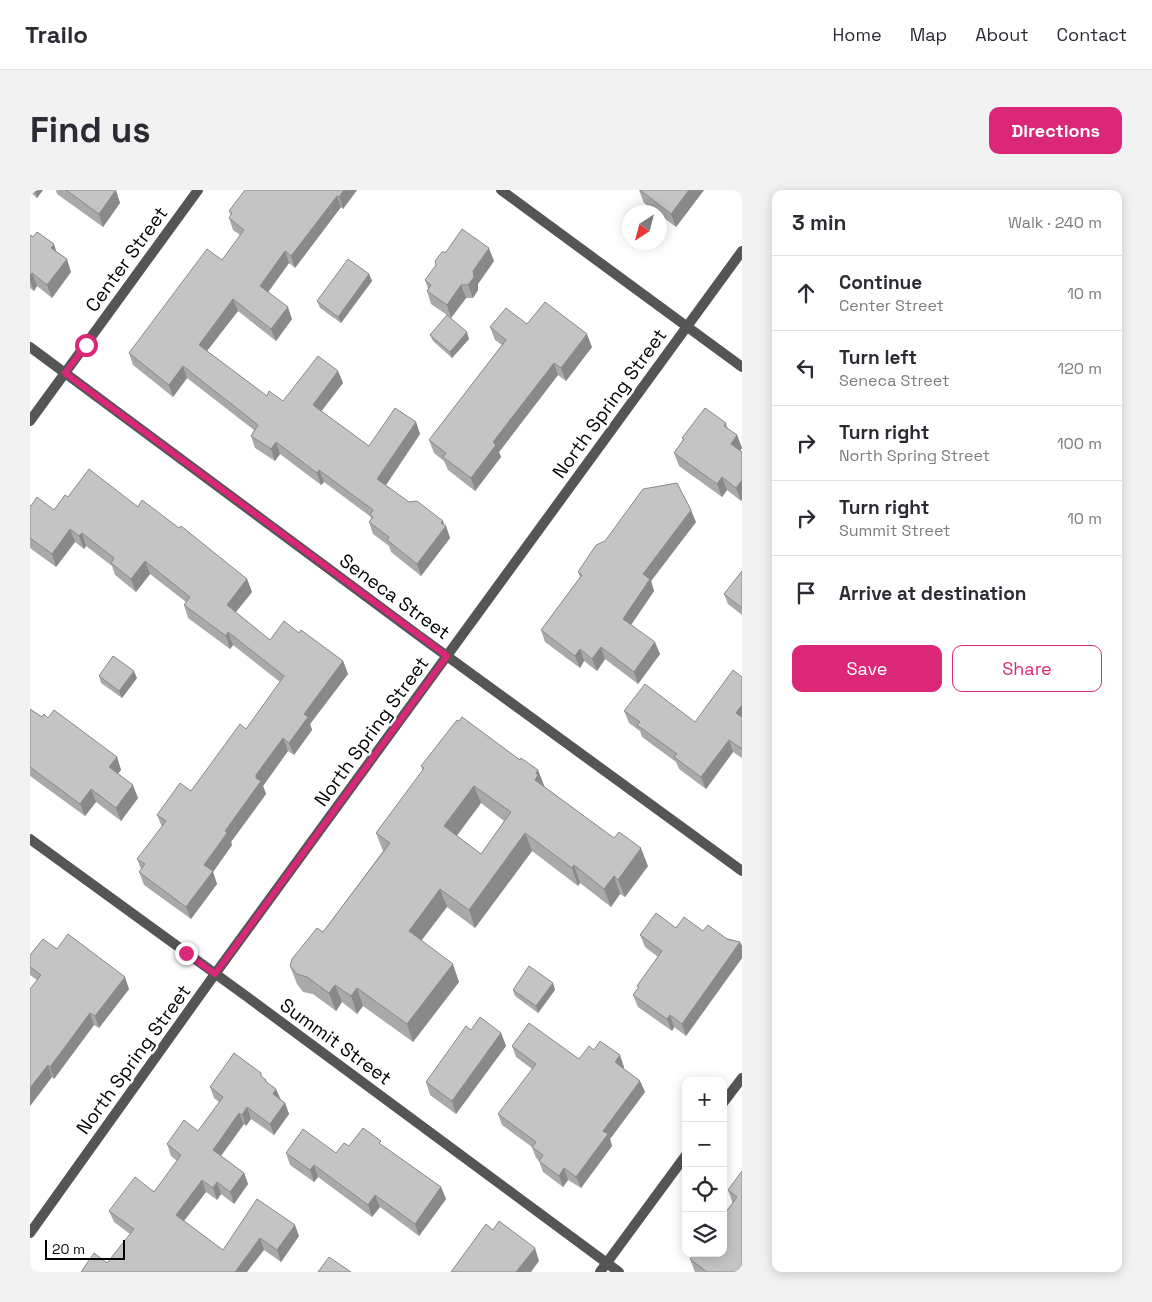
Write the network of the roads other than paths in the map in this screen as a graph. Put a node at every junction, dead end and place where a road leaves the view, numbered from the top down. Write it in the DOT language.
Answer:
graph roads {
  1 [pos="198,190"];
  2 [pos="501,190"];
  3 [pos="742,251"];
  4 [pos="686,326"];
  5 [pos="30,347"];
  6 [pos="742,368"];
  7 [pos="65,373"];
  8 [pos="30,421"];
  9 [pos="447,656"];
  10 [pos="30,839"];
  11 [pos="742,870"];
  12 [pos="215,974"];
  13 [pos="742,1078"];
  14 [pos="727,1098"];
  15 [pos="682,1160"];
  16 [pos="30,1233"];
  17 [pos="607,1263"];
  18 [pos="600,1272"];
  19 [pos="619,1272"];
  1 -- 7 [label="street, Center Street"];
  2 -- 4 [label="street"];
  3 -- 4 [label="street, North Spring Street"];
  4 -- 6 [label="street"];
  4 -- 9 [label="street, North Spring Street"];
  5 -- 7 [label="street, Seneca Street"];
  7 -- 8 [label="street, Center Street"];
  7 -- 9 [label="street, Seneca Street"];
  9 -- 11 [label="street, Seneca Street"];
  9 -- 12 [label="street, North Spring Street"];
  10 -- 12 [label="street, Summit Street"];
  12 -- 16 [label="street, North Spring Street"];
  12 -- 17 [label="street, Summit Street"];
  13 -- 14 [label="street"];
  15 -- 17 [label="street"];
  17 -- 18 [label="street"];
  17 -- 19 [label="street, Summit Street"];
}
